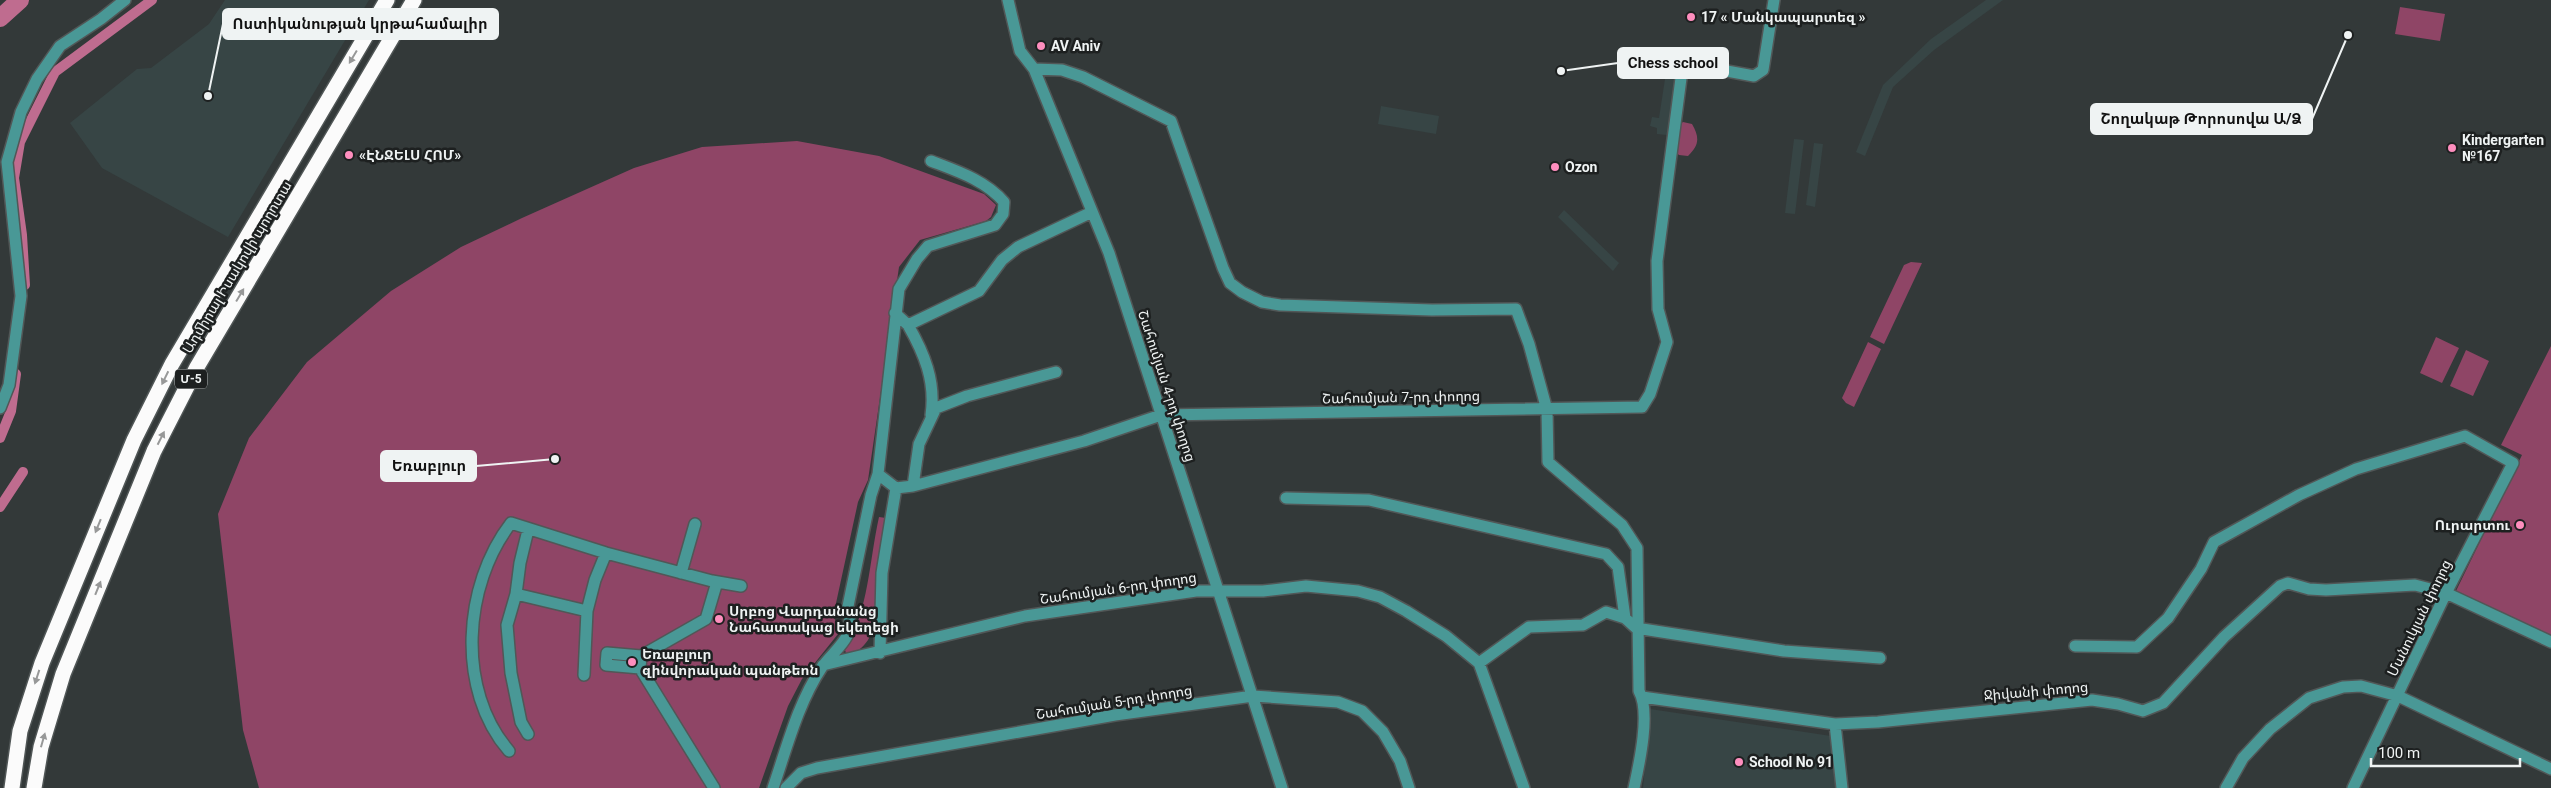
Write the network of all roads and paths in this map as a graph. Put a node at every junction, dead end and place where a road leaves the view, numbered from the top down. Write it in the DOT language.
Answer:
graph roads {
  1 [pos="125,0"];
  2 [pos="387,0"];
  3 [pos="414,0"];
  4 [pos="1008,0"];
  5 [pos="1774,0"];
  6 [pos="1034,69"];
  7 [pos="931,161"];
  8 [pos="1092,212"];
  9 [pos="895,313"];
  10 [pos="908,324"];
  11 [pos="1056,372"];
  12 [pos="0,408"];
  13 [pos="1547,410"];
  14 [pos="1161,415"];
  15 [pos="931,416"];
  16 [pos="878,474"];
  17 [pos="913,486"];
  18 [pos="896,488"];
  19 [pos="1286,498"];
  20 [pos="695,524"];
  21 [pos="528,530"];
  22 [pos="606,553"];
  23 [pos="681,573"];
  24 [pos="717,582"];
  25 [pos="741,586"];
  26 [pos="1217,592"];
  27 [pos="2446,593"];
  28 [pos="516,594"];
  29 [pos="587,610"];
  30 [pos="1625,618"];
  31 [pos="1636,628"];
  32 [pos="2551,642"];
  33 [pos="2075,646"];
  34 [pos="880,653"];
  35 [pos="586,658"];
  36 [pos="1880,658"];
  37 [pos="641,662"];
  38 [pos="1479,663"];
  39 [pos="823,665"];
  40 [pos="584,675"];
  41 [pos="1253,696"];
  42 [pos="2398,696"];
  43 [pos="1642,697"];
  44 [pos="1835,724"];
  45 [pos="528,734"];
  46 [pos="509,751"];
  47 [pos="2551,769"];
  48 [pos="12,788"];
  49 [pos="34,788"];
  50 [pos="714,788"];
  51 [pos="773,788"];
  52 [pos="786,788"];
  53 [pos="1282,788"];
  54 [pos="1409,788"];
  55 [pos="1524,788"];
  56 [pos="1634,788"];
  57 [pos="1842,788"];
  58 [pos="2226,788"];
  59 [pos="2353,788"];
  1 -- 12 [label="street"];
  2 -- 48 [label="highway, Ադմիրալ Իսակովի պողոտա / Մ-5, one-way"];
  49 -- 3 [label="highway, Ադմիրալ Իսակովի պողոտա / Մ-5, one-way"];
  4 -- 6 [label="street, Շահումյան 4-րդ փողոց"];
  5 -- 13 [label="street, Շահումյան 7-րդ փողոց"];
  6 -- 8 [label="street, Շահումյան 4-րդ փողոց"];
  6 -- 13 [label="street"];
  7 -- 9 [label="street"];
  8 -- 10 [label="street"];
  8 -- 14 [label="street, Շահումյան 4-րդ փողոց"];
  9 -- 10 [label="street"];
  9 -- 16 [label="street"];
  10 -- 15 [label="street"];
  11 -- 15 [label="street"];
  13 -- 14 [label="street, Շահումյան 7-րդ փողոց"];
  13 -- 31 [label="street"];
  14 -- 17 [label="street, Շահումյան 7-րդ փողոց"];
  14 -- 26 [label="street, Շահումյան 4-րդ փողոց"];
  15 -- 17 [label="street"];
  16 -- 18 [label="street"];
  16 -- 39 [label="street"];
  17 -- 18 [label="street, Շահումյան 7-րդ փողոց"];
  18 -- 34 [label="street"];
  19 -- 30 [label="street"];
  20 -- 23 [label="street"];
  21 -- 22 [label="street"];
  21 -- 28 [label="street"];
  21 -- 46 [label="street"];
  22 -- 23 [label="street"];
  22 -- 29 [label="street"];
  23 -- 24 [label="street"];
  24 -- 25 [label="street"];
  24 -- 37 [label="street"];
  26 -- 34 [label="street, Շահումյան 6-րդ փողոց"];
  26 -- 38 [label="street, Շահումյան 6-րդ փողոց"];
  26 -- 41 [label="street, Շահումյան 4-րդ փողոց"];
  27 -- 32 [label="street, Ջիվանի փողոց"];
  27 -- 33 [label="street, Մանուկյան փողոց"];
  27 -- 42 [label="street, Մանուկյան փողոց"];
  27 -- 44 [label="street, Ջիվանի փողոց"];
  28 -- 29 [label="street"];
  28 -- 45 [label="street"];
  29 -- 35 [label="street"];
  30 -- 31 [label="street"];
  30 -- 38 [label="street"];
  31 -- 36 [label="street"];
  31 -- 43 [label="street"];
  34 -- 39 [label="street, Շահումյան 6-րդ փողոց"];
  35 -- 37 [label="street"];
  35 -- 40 [label="street"];
  37 -- 50 [label="street"];
  38 -- 55 [label="street"];
  39 -- 51 [label="street"];
  41 -- 52 [label="street, Շահումյան 5-րդ փողոց"];
  41 -- 53 [label="street, Շահումյան 4-րդ փողոց"];
  41 -- 54 [label="street, Շահումյան 5-րդ փողոց"];
  42 -- 47 [label="street"];
  42 -- 58 [label="street"];
  42 -- 59 [label="street, Մանուկյան փողոց"];
  43 -- 44 [label="street, Ջիվանի փողոց"];
  43 -- 56 [label="street"];
  44 -- 57 [label="street"];
}
